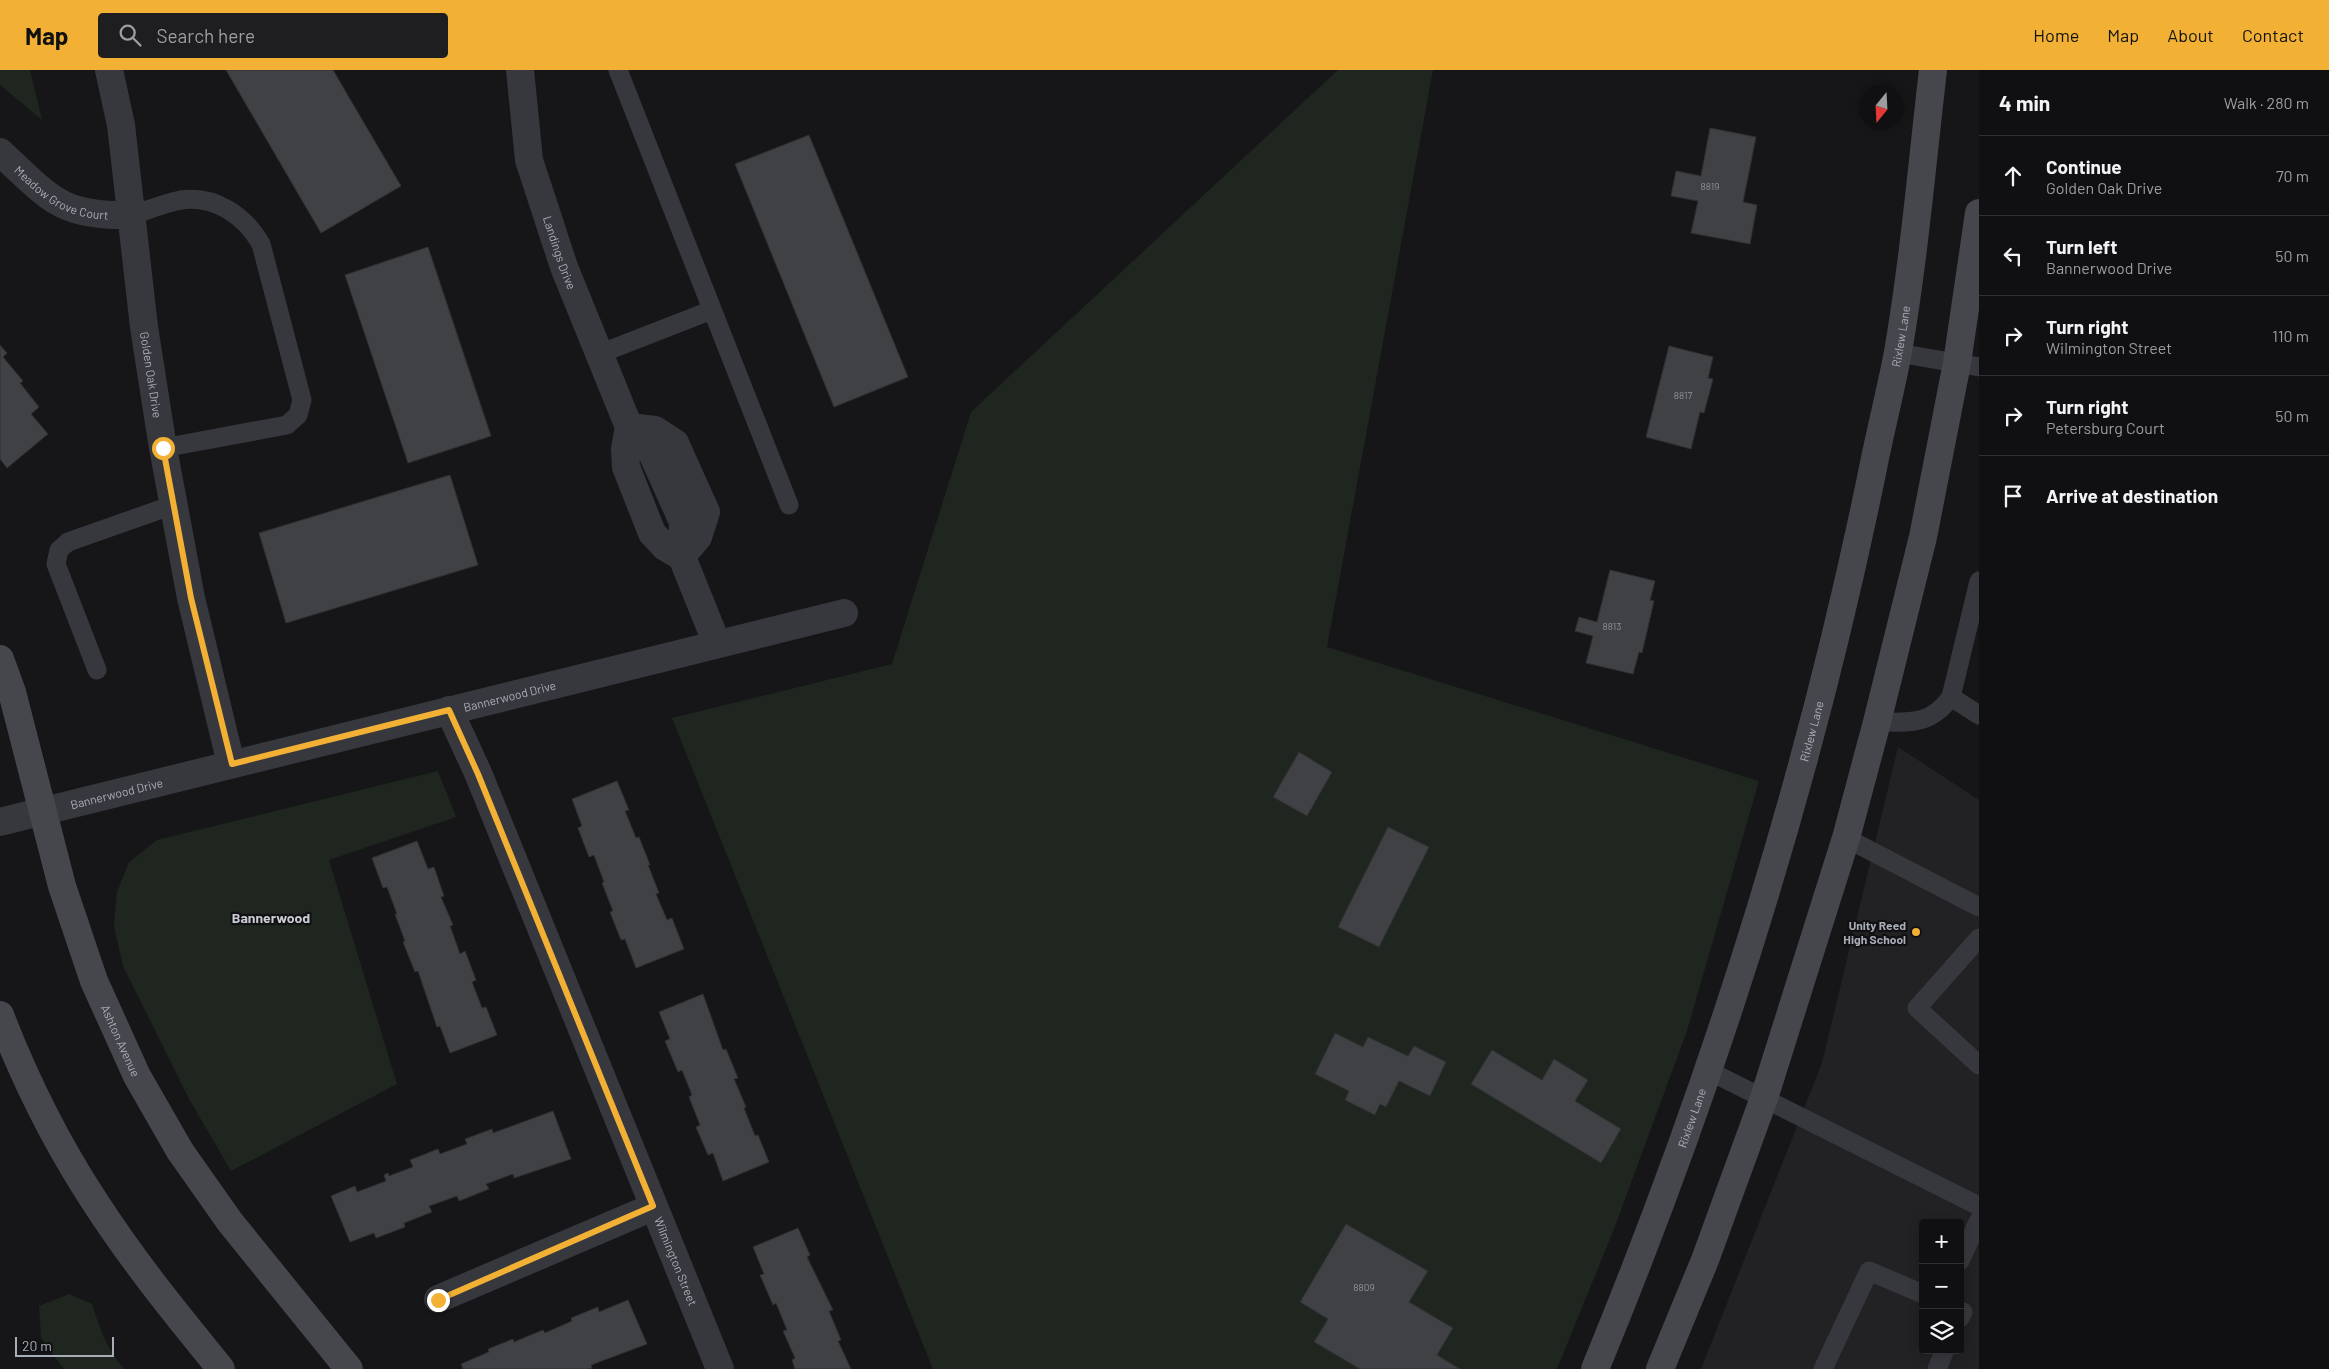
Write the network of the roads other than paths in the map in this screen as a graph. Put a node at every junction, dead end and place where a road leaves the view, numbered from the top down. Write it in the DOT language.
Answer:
graph roads {
  1 [pos="109,70"];
  2 [pos="520,70"];
  3 [pos="618,70"];
  4 [pos="1933,70"];
  5 [pos="0,152"];
  6 [pos="1979,213"];
  7 [pos="133,215"];
  8 [pos="712,310"];
  9 [pos="1898,353"];
  10 [pos="599,354"];
  11 [pos="1968,365"];
  12 [pos="629,427"];
  13 [pos="163,448"];
  14 [pos="173,505"];
  15 [pos="789,505"];
  16 [pos="682,557"];
  17 [pos="1979,581"];
  18 [pos="844,612"];
  19 [pos="717,644"];
  20 [pos="0,658"];
  21 [pos="98,670"];
  22 [pos="1950,697"];
  23 [pos="449,710"];
  24 [pos="1979,715"];
  25 [pos="1877,722"];
  26 [pos="232,764"];
  27 [pos="42,812"];
  28 [pos="0,822"];
  29 [pos="1846,838"];
  30 [pos="1979,906"];
  31 [pos="1979,938"];
  32 [pos="0,1015"];
  33 [pos="1979,1065"];
  34 [pos="1709,1071"];
  35 [pos="1764,1098"];
  36 [pos="653,1206"];
  37 [pos="1979,1206"];
  38 [pos="1979,1220"];
  39 [pos="1964,1252"];
  40 [pos="1919,1292"];
  41 [pos="438,1300"];
  42 [pos="1943,1354"];
  43 [pos="221,1369"];
  44 [pos="349,1369"];
  45 [pos="720,1369"];
  46 [pos="1595,1369"];
  47 [pos="1660,1369"];
  48 [pos="1823,1369"];
  49 [pos="1936,1369"];
  1 -- 7 [label="street, Golden Oak Drive"];
  2 -- 10 [label="street, Landings Drive"];
  3 -- 8 [label="lane"];
  4 -- 9 [label="street, Rixlew Lane"];
  5 -- 7 [label="street, Meadow Grove Court"];
  6 -- 11 [label="street"];
  7 -- 13 [label="street, Golden Oak Drive"];
  7 -- 13 [label="lane"];
  8 -- 10 [label="lane"];
  8 -- 15 [label="lane"];
  9 -- 11 [label="lane"];
  9 -- 34 [label="street, Rixlew Lane"];
  10 -- 12 [label="street, Landings Drive"];
  11 -- 25 [label="street"];
  12 -- 16 [label="street"];
  12 -- 16 [label="street"];
  13 -- 14 [label="street, Golden Oak Drive"];
  14 -- 21 [label="lane"];
  14 -- 26 [label="street, Golden Oak Drive"];
  16 -- 19 [label="street"];
  17 -- 22 [label="lane"];
  18 -- 19 [label="street, Bannerwood Drive"];
  19 -- 23 [label="street, Bannerwood Drive"];
  20 -- 27 [label="street, Ashton Avenue"];
  22 -- 24 [label="lane"];
  22 -- 25 [label="lane"];
  23 -- 26 [label="street, Bannerwood Drive"];
  23 -- 36 [label="street, Wilmington Street"];
  25 -- 29 [label="street"];
  26 -- 27 [label="street, Bannerwood Drive"];
  27 -- 28 [label="street, Bannerwood Drive"];
  27 -- 44 [label="street, Ashton Avenue"];
  29 -- 30 [label="lane"];
  29 -- 35 [label="street"];
  31 -- 33 [label="lane"];
  32 -- 43 [label="street"];
  34 -- 35 [label="lane"];
  34 -- 46 [label="street, Rixlew Lane"];
  35 -- 37 [label="lane"];
  35 -- 47 [label="street"];
  36 -- 41 [label="street"];
  36 -- 45 [label="street, Wilmington Street"];
  38 -- 39 [label="lane"];
  40 -- 48 [label="lane"];
  42 -- 49 [label="lane"];
}
